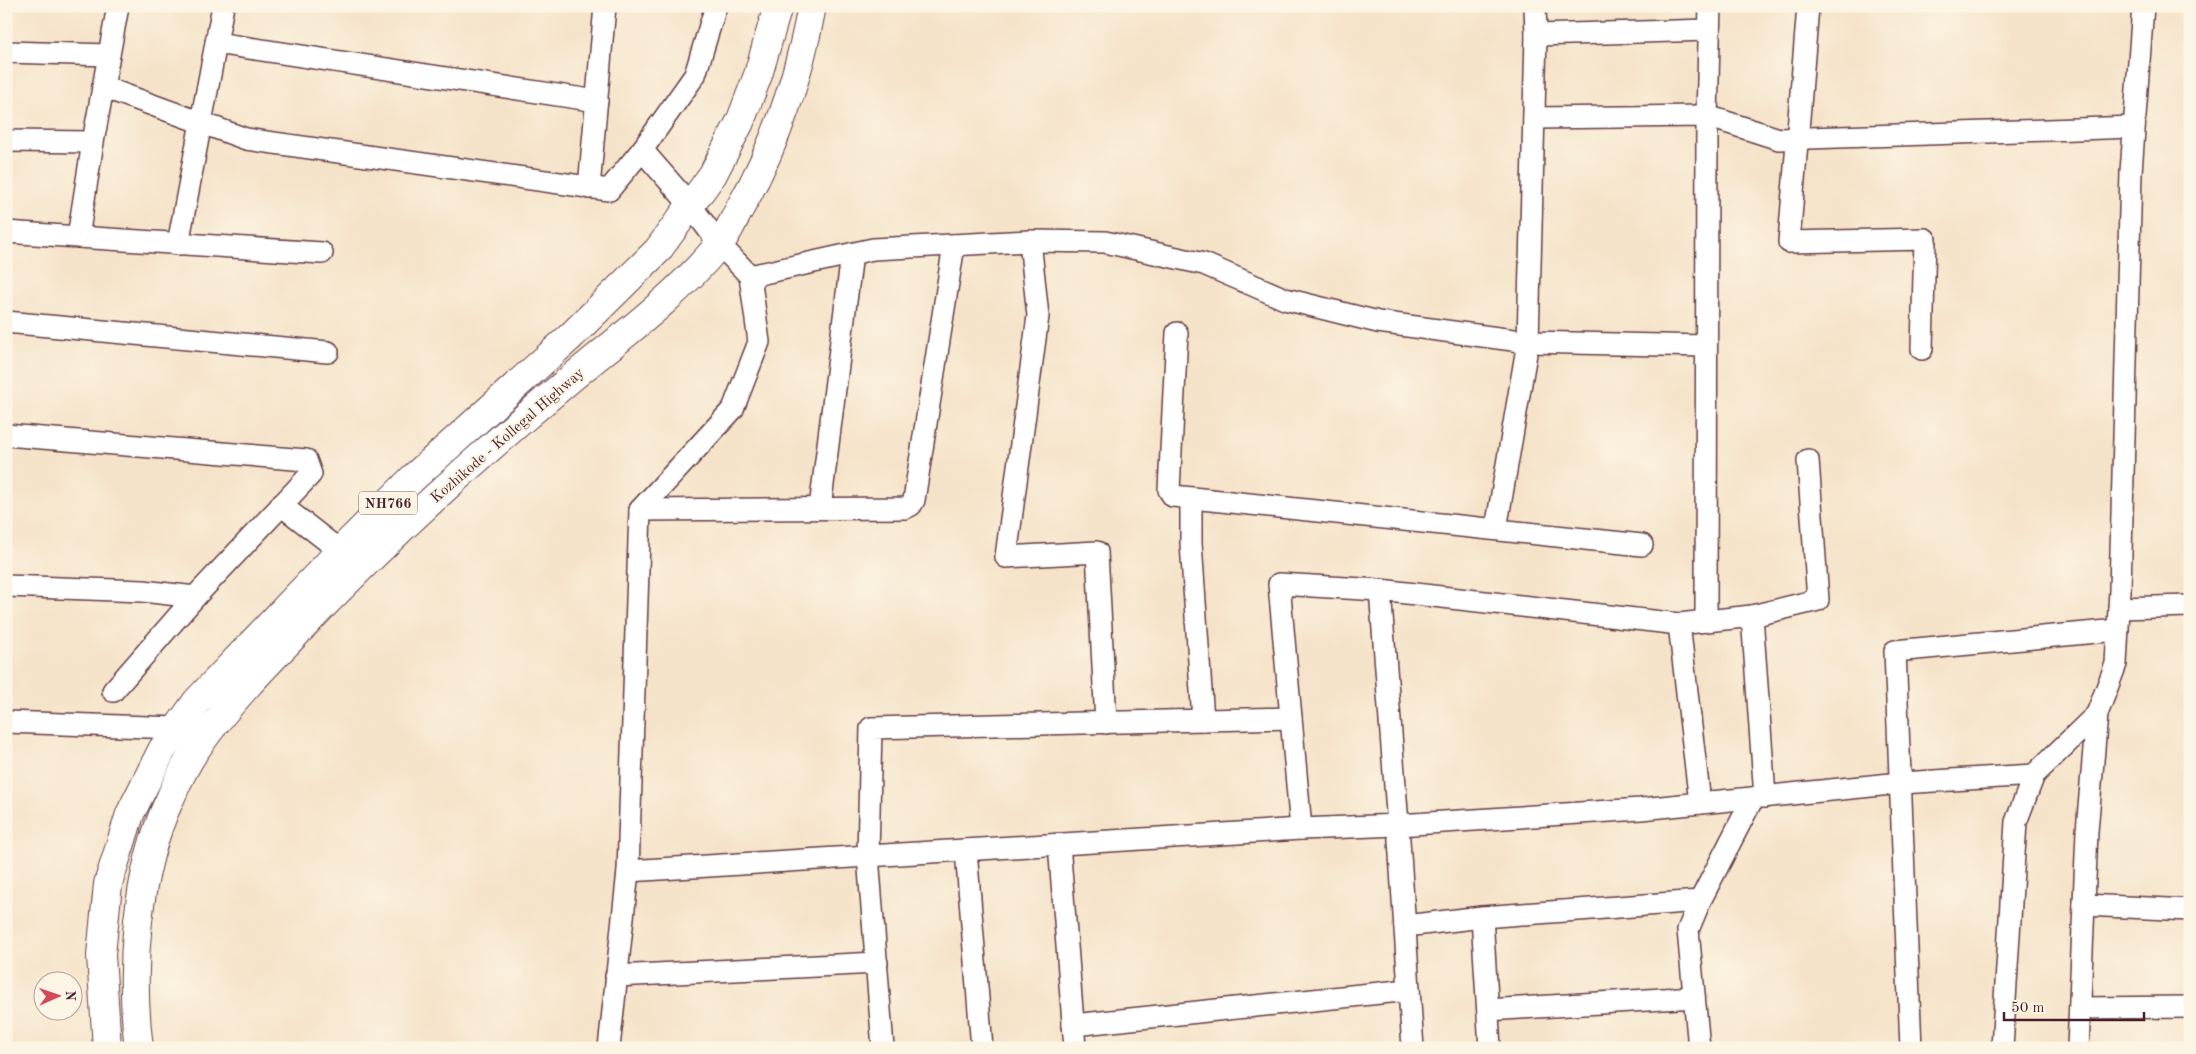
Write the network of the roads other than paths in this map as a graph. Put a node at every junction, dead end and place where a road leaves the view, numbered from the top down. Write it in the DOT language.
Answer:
graph roads {
  1 [pos="118,6"];
  2 [pos="223,6"];
  3 [pos="605,6"];
  4 [pos="716,6"];
  5 [pos="778,6"];
  6 [pos="812,6"];
  7 [pos="1535,6"];
  8 [pos="1710,6"];
  9 [pos="1808,6"];
  10 [pos="2143,6"];
  11 [pos="1709,30"];
  12 [pos="1536,35"];
  13 [pos="216,43"];
  14 [pos="6,52"];
  15 [pos="109,55"];
  16 [pos="103,87"];
  17 [pos="597,101"];
  18 [pos="1707,116"];
  19 [pos="1534,118"];
  20 [pos="202,122"];
  21 [pos="2134,126"];
  22 [pos="1798,138"];
  23 [pos="6,141"];
  24 [pos="93,142"];
  25 [pos="642,150"];
  26 [pos="589,188"];
  27 [pos="691,206"];
  28 [pos="6,232"];
  29 [pos="78,237"];
  30 [pos="1030,241"];
  31 [pos="178,244"];
  32 [pos="720,245"];
  33 [pos="954,245"];
  34 [pos="322,253"];
  35 [pos="852,254"];
  36 [pos="750,276"];
  37 [pos="6,322"];
  38 [pos="1177,333"];
  39 [pos="1528,342"];
  40 [pos="1706,346"];
  41 [pos="1922,349"];
  42 [pos="328,352"];
  43 [pos="6,435"];
  44 [pos="1808,460"];
  45 [pos="1190,499"];
  46 [pos="281,505"];
  47 [pos="820,508"];
  48 [pos="640,510"];
  49 [pos="1496,529"];
  50 [pos="1642,545"];
  51 [pos="340,551"];
  52 [pos="6,586"];
  53 [pos="1380,590"];
  54 [pos="195,596"];
  55 [pos="2190,606"];
  56 [pos="2120,608"];
  57 [pos="1752,616"];
  58 [pos="1706,621"];
  59 [pos="1679,624"];
  60 [pos="2118,630"];
  61 [pos="113,691"];
  62 [pos="2097,714"];
  63 [pos="1291,718"];
  64 [pos="1203,720"];
  65 [pos="6,722"];
  66 [pos="1106,723"];
  67 [pos="177,728"];
  68 [pos="2034,775"];
  69 [pos="1901,783"];
  70 [pos="1759,798"];
  71 [pos="1700,803"];
  72 [pos="1398,825"];
  73 [pos="1301,830"];
  74 [pos="1059,844"];
  75 [pos="966,850"];
  76 [pos="868,856"];
  77 [pos="628,871"];
  78 [pos="1700,901"];
  79 [pos="2084,905"];
  80 [pos="2190,910"];
  81 [pos="1482,917"];
  82 [pos="1405,926"];
  83 [pos="877,962"];
  84 [pos="616,976"];
  85 [pos="1409,990"];
  86 [pos="1694,997"];
  87 [pos="2190,1007"];
  88 [pos="2080,1008"];
  89 [pos="1488,1010"];
  90 [pos="1073,1025"];
  91 [pos="107,1048"];
  92 [pos="139,1048"];
  93 [pos="609,1048"];
  94 [pos="883,1048"];
  95 [pos="982,1048"];
  96 [pos="1075,1048"];
  97 [pos="1413,1048"];
  98 [pos="1490,1048"];
  99 [pos="1698,1048"];
  100 [pos="1911,1048"];
  101 [pos="2002,1048"];
  102 [pos="2078,1048"];
  1 -- 15 [label="street"];
  2 -- 13 [label="street"];
  3 -- 17 [label="street"];
  4 -- 25 [label="street"];
  5 -- 27 [label="highway, Kozhikode - Kollegal Highway / NH766"];
  6 -- 32 [label="highway, Kozhikode - Kollegal Highway"];
  7 -- 12 [label="street"];
  8 -- 11 [label="street"];
  9 -- 22 [label="street"];
  10 -- 21 [label="street"];
  11 -- 12 [label="street"];
  11 -- 18 [label="street"];
  12 -- 19 [label="street"];
  13 -- 17 [label="street"];
  13 -- 20 [label="street"];
  14 -- 15 [label="street"];
  15 -- 16 [label="street"];
  16 -- 20 [label="street"];
  16 -- 24 [label="street"];
  17 -- 26 [label="street"];
  18 -- 19 [label="street"];
  18 -- 22 [label="street"];
  18 -- 40 [label="street"];
  19 -- 39 [label="street"];
  20 -- 26 [label="street"];
  20 -- 31 [label="street"];
  21 -- 22 [label="street"];
  21 -- 56 [label="street"];
  22 -- 41 [label="street"];
  23 -- 24 [label="street"];
  24 -- 29 [label="street"];
  25 -- 26 [label="street"];
  25 -- 27 [label="street"];
  27 -- 32 [label="street"];
  27 -- 51 [label="highway, Kozhikode - Kollegal Highway / NH766"];
  28 -- 29 [label="street"];
  29 -- 31 [label="street"];
  30 -- 33 [label="street"];
  30 -- 39 [label="street"];
  30 -- 66 [label="street"];
  31 -- 34 [label="street"];
  32 -- 36 [label="street"];
  32 -- 92 [label="highway, Kozhikode - Kollegal Highway"];
  33 -- 35 [label="street"];
  33 -- 47 [label="street"];
  35 -- 36 [label="street"];
  35 -- 47 [label="street"];
  36 -- 48 [label="street"];
  37 -- 42 [label="street"];
  38 -- 45 [label="street"];
  39 -- 40 [label="street"];
  39 -- 49 [label="street"];
  40 -- 58 [label="street"];
  43 -- 46 [label="street"];
  44 -- 57 [label="street"];
  45 -- 49 [label="street"];
  45 -- 64 [label="street"];
  46 -- 51 [label="street"];
  46 -- 54 [label="street"];
  47 -- 48 [label="street"];
  48 -- 77 [label="street"];
  49 -- 50 [label="street"];
  51 -- 67 [label="highway, Kozhikode - Kollegal Highway / NH766"];
  52 -- 54 [label="street"];
  53 -- 59 [label="street"];
  53 -- 63 [label="street"];
  53 -- 72 [label="street"];
  54 -- 61 [label="street"];
  55 -- 56 [label="street"];
  56 -- 60 [label="street"];
  57 -- 58 [label="street"];
  57 -- 70 [label="street"];
  58 -- 59 [label="street"];
  59 -- 71 [label="street"];
  60 -- 62 [label="street"];
  60 -- 69 [label="street"];
  62 -- 68 [label="street"];
  62 -- 79 [label="street"];
  63 -- 64 [label="street"];
  63 -- 73 [label="street"];
  64 -- 66 [label="street"];
  65 -- 67 [label="street"];
  66 -- 76 [label="street"];
  67 -- 91 [label="highway, Kozhikode - Kollegal Highway / NH766"];
  68 -- 69 [label="street"];
  68 -- 101 [label="street"];
  69 -- 70 [label="street"];
  69 -- 100 [label="street"];
  70 -- 71 [label="street"];
  70 -- 78 [label="street"];
  71 -- 72 [label="street"];
  72 -- 73 [label="street"];
  72 -- 82 [label="street"];
  73 -- 74 [label="street"];
  74 -- 75 [label="street"];
  74 -- 90 [label="street"];
  75 -- 76 [label="street"];
  75 -- 95 [label="street"];
  76 -- 77 [label="street"];
  76 -- 83 [label="street"];
  77 -- 84 [label="street"];
  78 -- 81 [label="street"];
  78 -- 86 [label="street"];
  79 -- 80 [label="street"];
  79 -- 88 [label="street"];
  81 -- 82 [label="street"];
  81 -- 89 [label="street"];
  82 -- 85 [label="street"];
  83 -- 84 [label="street"];
  83 -- 94 [label="street"];
  84 -- 93 [label="street"];
  85 -- 90 [label="street"];
  85 -- 97 [label="street"];
  86 -- 89 [label="street"];
  86 -- 99 [label="street"];
  87 -- 88 [label="street"];
  88 -- 102 [label="street"];
  89 -- 98 [label="street"];
  90 -- 96 [label="street"];
}
